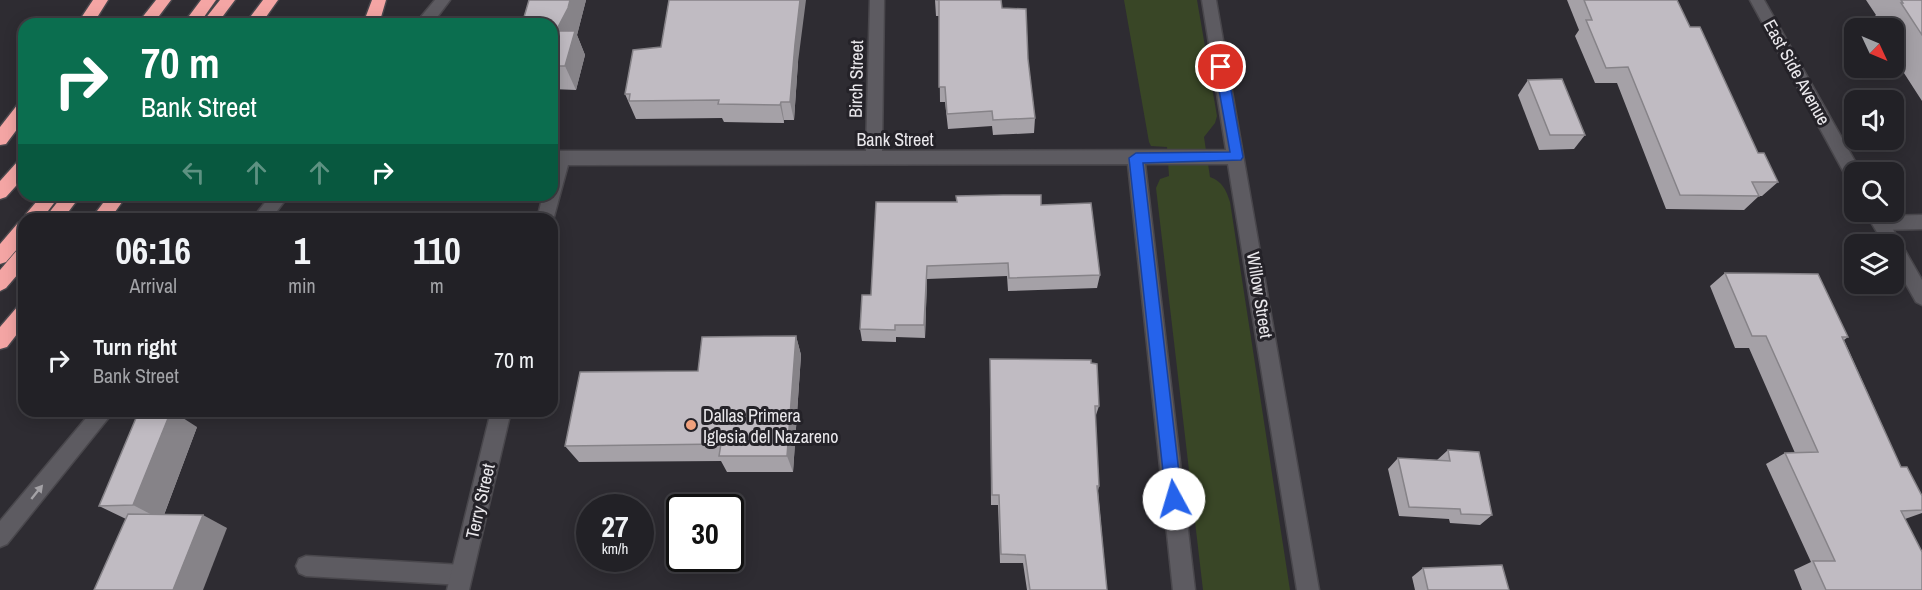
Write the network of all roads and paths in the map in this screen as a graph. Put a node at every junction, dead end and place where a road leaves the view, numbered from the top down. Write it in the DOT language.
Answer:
graph roads {
  1 [pos="101,0"];
  2 [pos="164,0"];
  3 [pos="209,0"];
  4 [pos="228,0"];
  5 [pos="271,0"];
  6 [pos="378,0"];
  7 [pos="443,0"];
  8 [pos="877,0"];
  9 [pos="1209,0"];
  10 [pos="1757,0"];
  11 [pos="89,18"];
  12 [pos="150,18"];
  13 [pos="196,18"];
  14 [pos="214,18"];
  15 [pos="258,18"];
  16 [pos="373,18"];
  17 [pos="428,18"];
  18 [pos="18,116"];
  19 [pos="0,139"];
  20 [pos="1237,157"];
  21 [pos="558,158"];
  22 [pos="1136,158"];
  23 [pos="874,159"];
  24 [pos="1847,162"];
  25 [pos="18,172"];
  26 [pos="0,192"];
  27 [pos="47,201"];
  28 [pos="68,201"];
  29 [pos="114,201"];
  30 [pos="276,201"];
  31 [pos="37,213"];
  32 [pos="58,213"];
  33 [pos="105,213"];
  34 [pos="266,213"];
  35 [pos="1904,220"];
  36 [pos="1922,222"];
  37 [pos="18,235"];
  38 [pos="0,257"];
  39 [pos="18,261"];
  40 [pos="1904,265"];
  41 [pos="0,283"];
  42 [pos="1922,297"];
  43 [pos="18,319"];
  44 [pos="0,341"];
  45 [pos="99,417"];
  46 [pos="500,417"];
  47 [pos="0,537"];
  48 [pos="306,566"];
  49 [pos="460,583"];
  50 [pos="1184,590"];
  51 [pos="1308,590"];
  1 -- 11 [label="highway"];
  2 -- 12 [label="highway"];
  3 -- 13 [label="highway"];
  4 -- 14 [label="highway"];
  5 -- 15 [label="highway"];
  6 -- 16 [label="highway"];
  7 -- 17 [label="street"];
  8 -- 23 [label="street, Birch Street"];
  9 -- 20 [label="street, Willow Street"];
  10 -- 24 [label="street, East Side Avenue"];
  18 -- 19 [label="highway"];
  20 -- 22 [label="street, Bank Street"];
  20 -- 51 [label="street, Willow Street"];
  21 -- 23 [label="street, Bank Street"];
  22 -- 23 [label="street, Bank Street"];
  22 -- 50 [label="street"];
  25 -- 26 [label="highway"];
  27 -- 31 [label="highway"];
  28 -- 32 [label="highway"];
  29 -- 33 [label="highway"];
  30 -- 34 [label="street"];
  35 -- 36 [label="street"];
  37 -- 38 [label="highway"];
  39 -- 41 [label="highway"];
  40 -- 42 [label="street"];
  43 -- 44 [label="highway"];
  47 -- 45 [label="street, one-way"];
  46 -- 49 [label="street, Terry Street"];
  48 -- 49 [label="street"];
}
